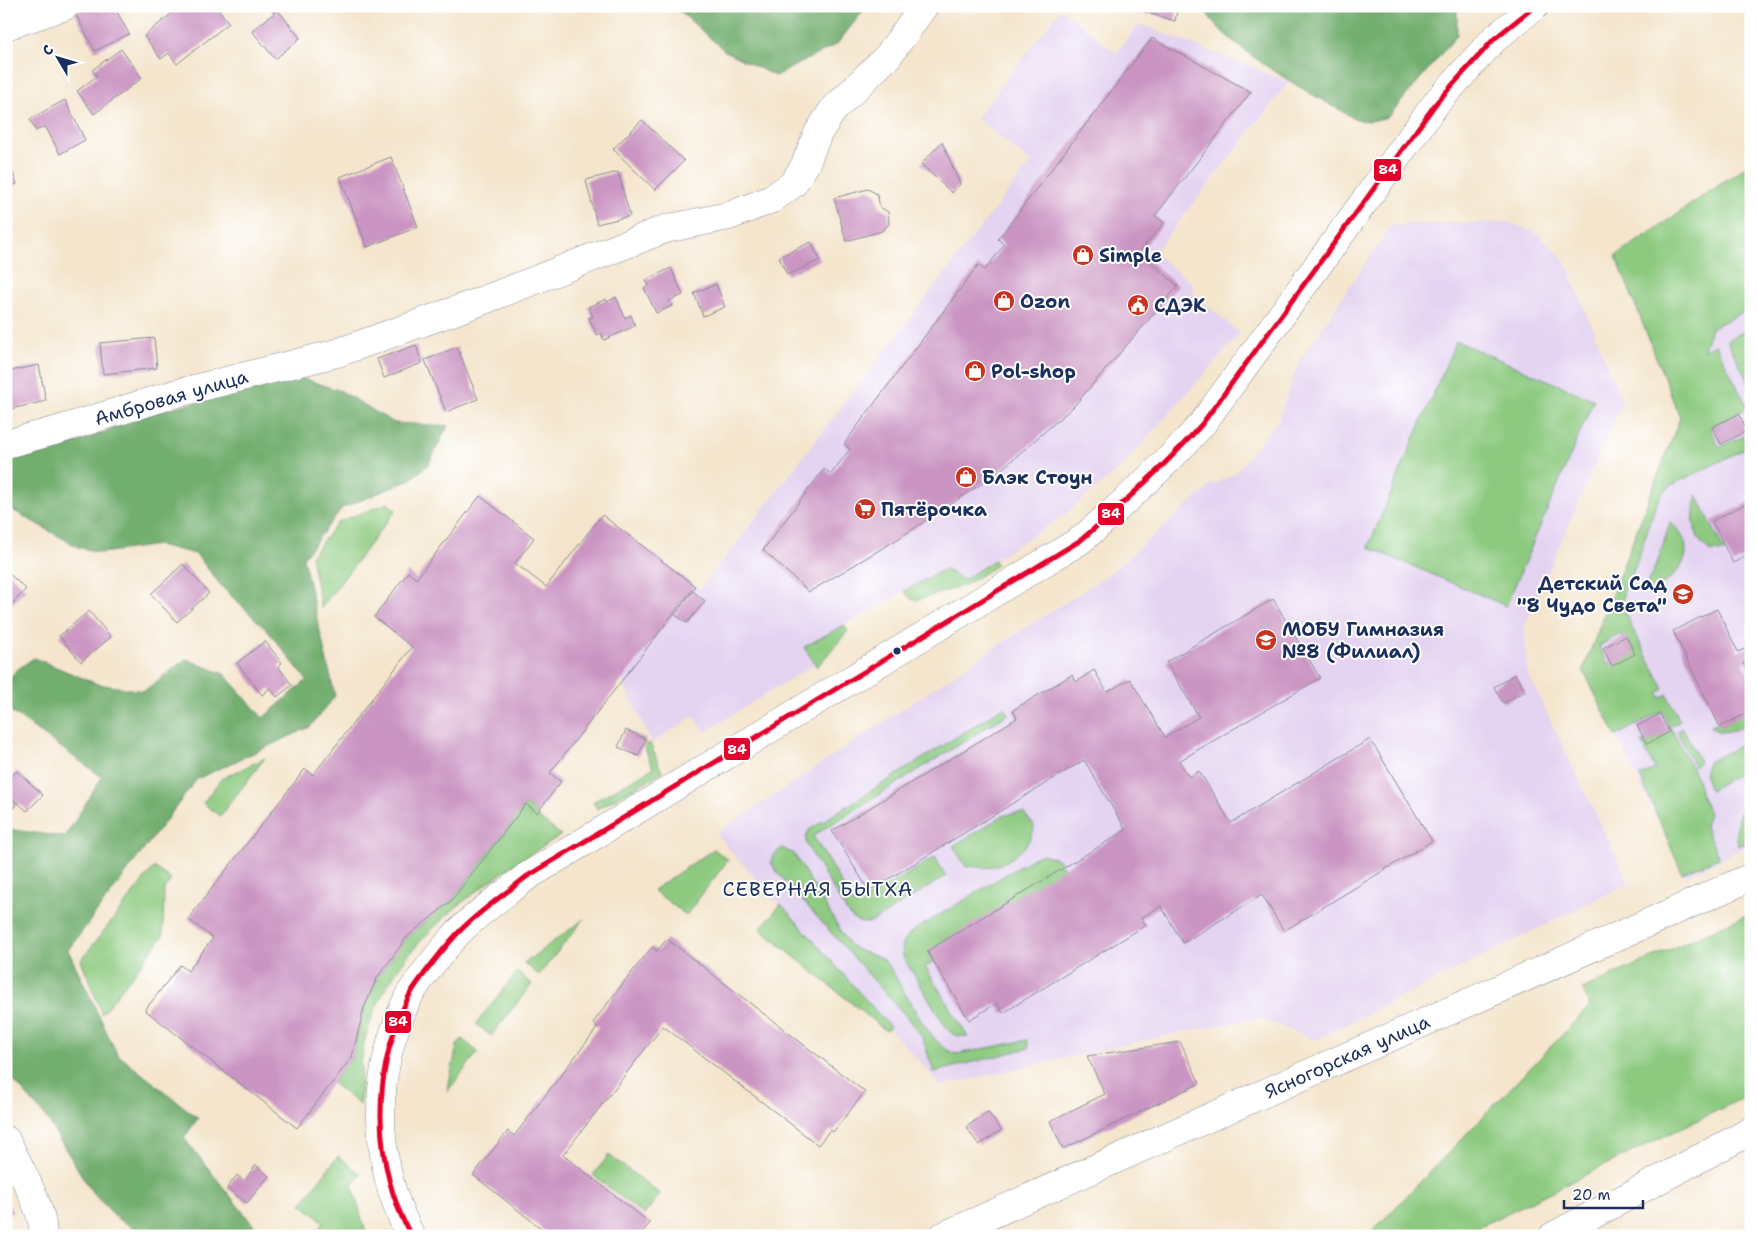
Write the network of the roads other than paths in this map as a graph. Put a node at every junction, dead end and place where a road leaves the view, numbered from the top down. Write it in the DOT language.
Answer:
graph roads {
  1 [pos="65,6"];
  2 [pos="924,6"];
  3 [pos="1535,6"];
  4 [pos="6,26"];
  5 [pos="6,444"];
  6 [pos="1751,877"];
  7 [pos="1751,1131"];
  8 [pos="6,1140"];
  9 [pos="42,1236"];
  10 [pos="411,1236"];
  11 [pos="944,1236"];
  12 [pos="1553,1236"];
  1 -- 4 [label="street"];
  2 -- 5 [label="street, Амбровая улица"];
  3 -- 10 [label="street"];
  6 -- 11 [label="street, Ясногорская улица"];
  7 -- 12 [label="street"];
  8 -- 9 [label="street"];
}
